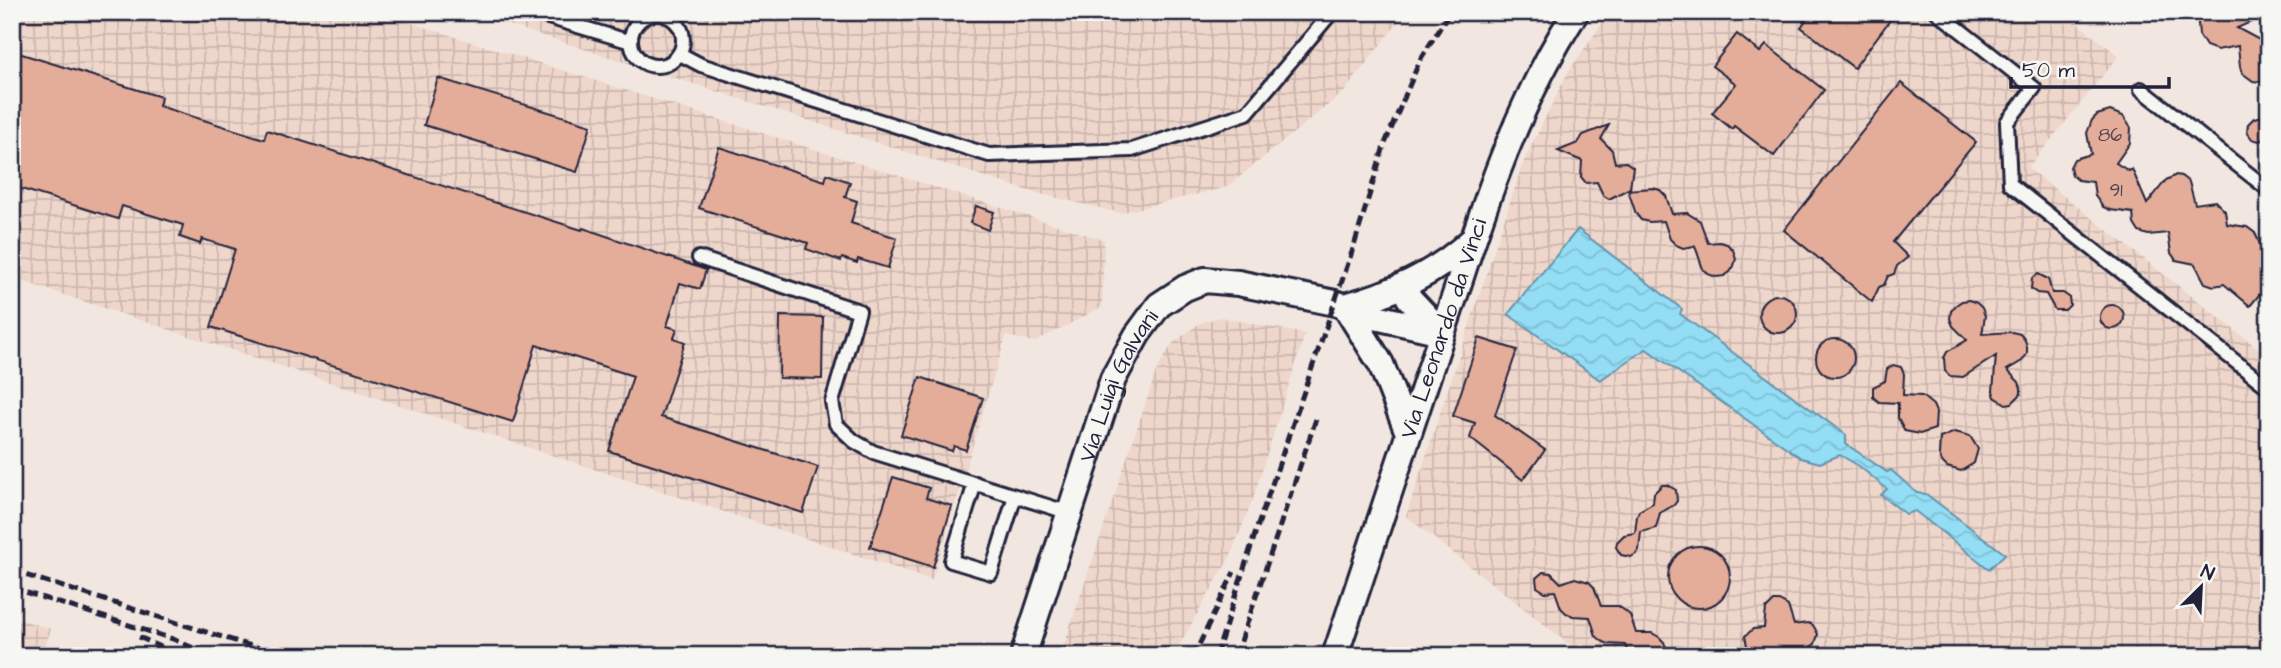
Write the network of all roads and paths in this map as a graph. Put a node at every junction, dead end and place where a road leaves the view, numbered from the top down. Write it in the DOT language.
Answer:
graph roads {
  1 [pos="531,12"];
  2 [pos="1332,12"];
  3 [pos="1576,12"];
  4 [pos="1937,12"];
  5 [pos="662,13"];
  6 [pos="631,42"];
  7 [pos="680,54"];
  8 [pos="2141,89"];
  9 [pos="2269,190"];
  10 [pos="1472,240"];
  11 [pos="699,258"];
  12 [pos="1405,286"];
  13 [pos="1345,306"];
  14 [pos="1441,332"];
  15 [pos="2269,388"];
  16 [pos="1408,433"];
  17 [pos="975,483"];
  18 [pos="1015,496"];
  19 [pos="1070,513"];
  20 [pos="1023,656"];
  21 [pos="1335,656"];
  1 -- 6 [label="lane"];
  2 -- 7 [label="lane"];
  3 -- 10 [label="street, Via Leonardo da Vinci"];
  4 -- 15 [label="lane"];
  5 -- 6 [label="lane"];
  5 -- 7 [label="lane"];
  6 -- 7 [label="lane"];
  8 -- 9 [label="lane"];
  10 -- 12 [label="street"];
  10 -- 14 [label="street, Via Leonardo da Vinci"];
  11 -- 17 [label="lane"];
  12 -- 13 [label="street"];
  12 -- 14 [label="street"];
  13 -- 14 [label="street, Via Luigi Galvani"];
  13 -- 16 [label="street"];
  13 -- 19 [label="street, Via Luigi Galvani"];
  14 -- 16 [label="street, Via Leonardo da Vinci"];
  16 -- 21 [label="street, Via Leonardo da Vinci"];
  17 -- 18 [label="lane"];
  17 -- 18 [label="lane"];
  18 -- 19 [label="lane"];
  19 -- 20 [label="street, Via Luigi Galvani"];
}
